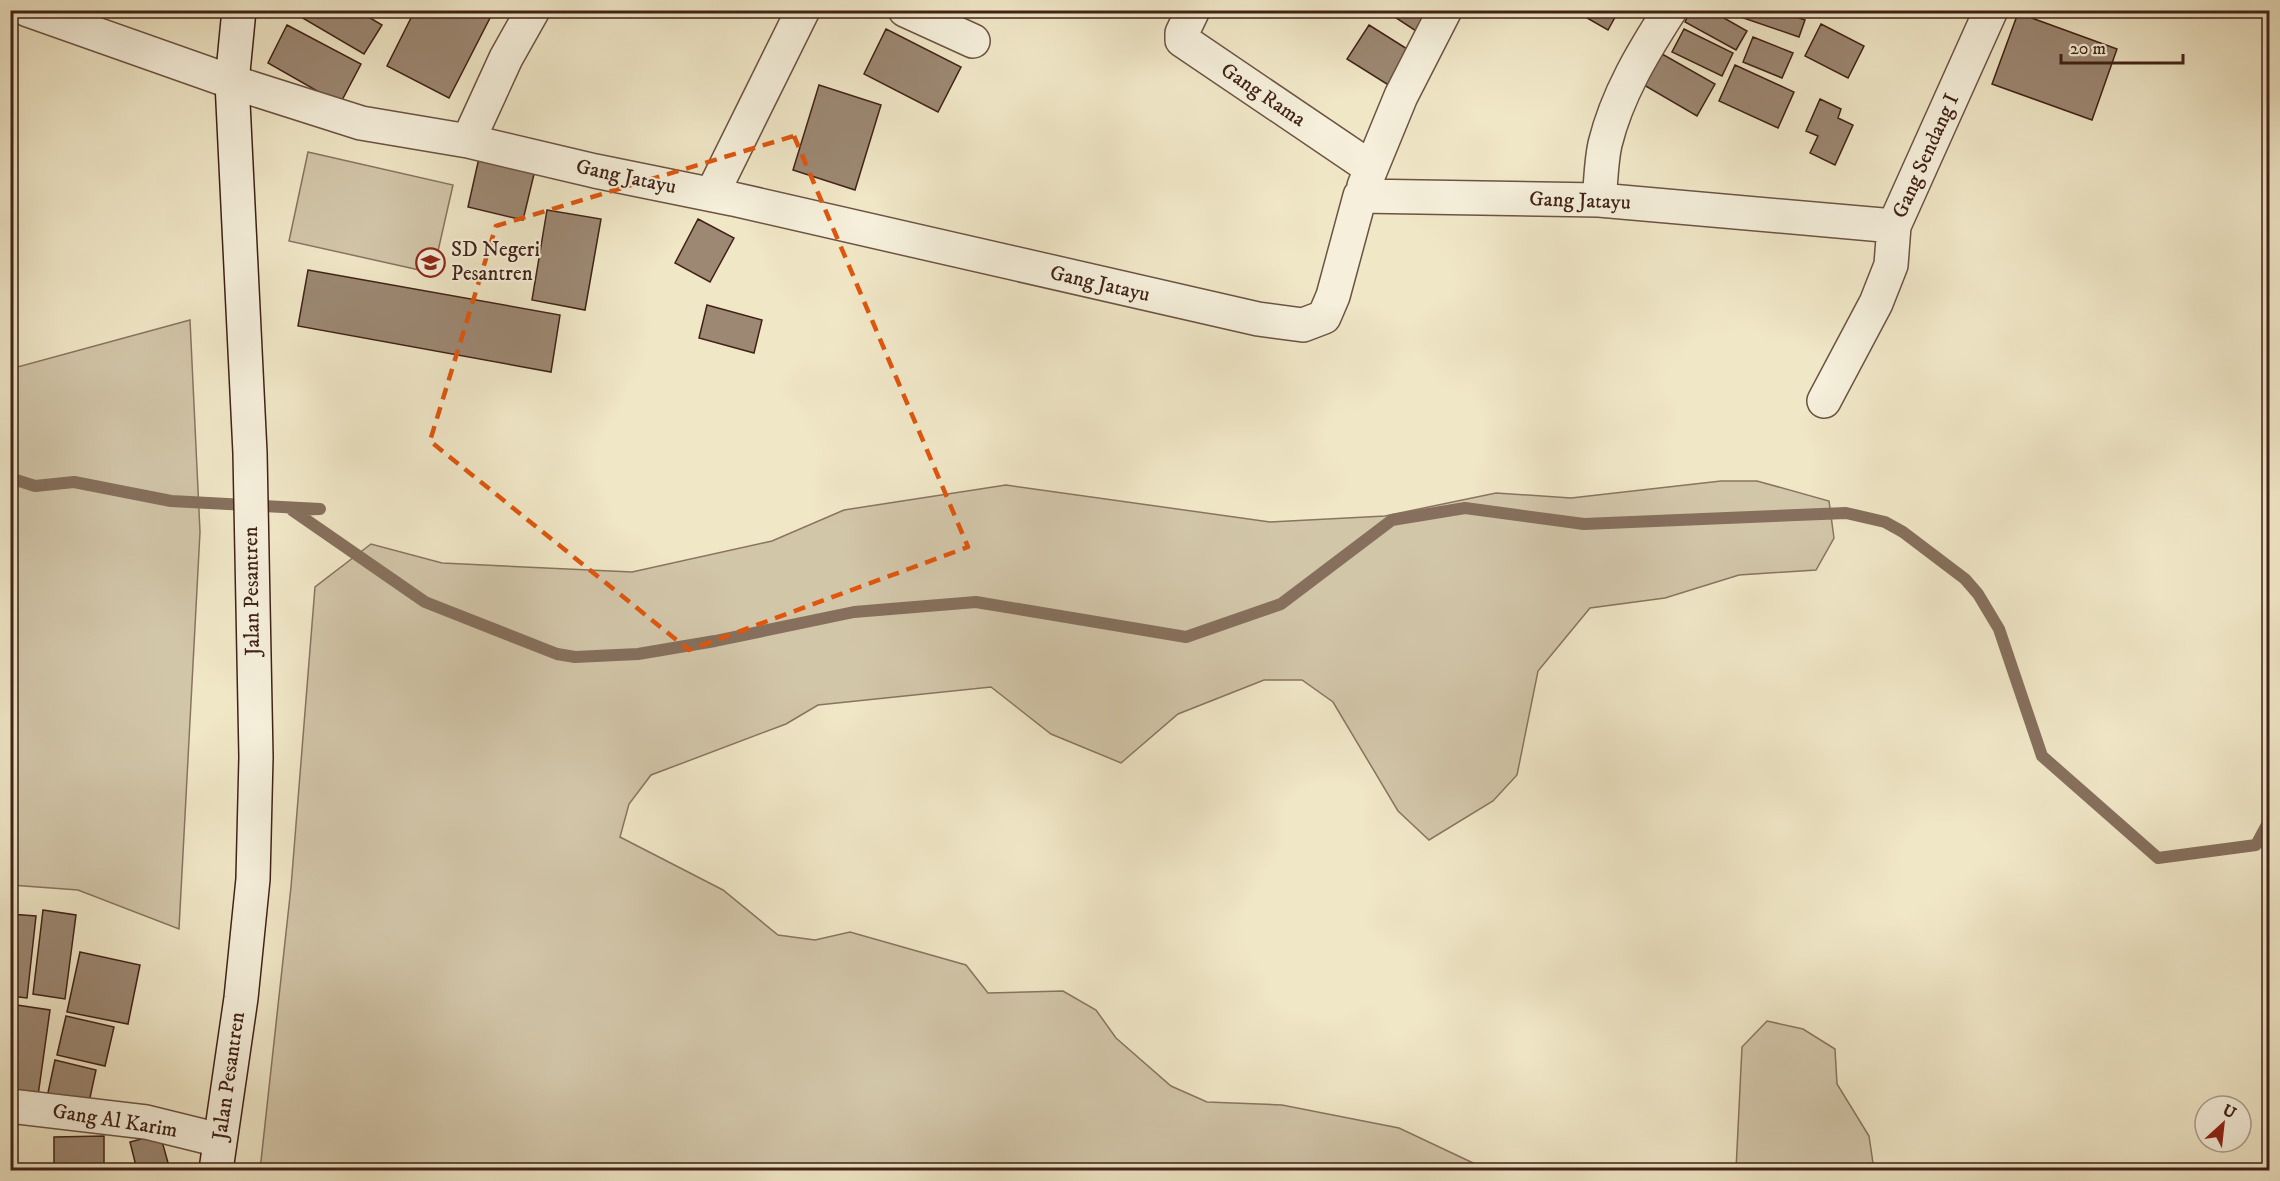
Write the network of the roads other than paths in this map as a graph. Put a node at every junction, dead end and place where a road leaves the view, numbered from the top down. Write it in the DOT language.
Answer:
graph roads {
  1 [pos="28,10"];
  2 [pos="239,10"];
  3 [pos="533,10"];
  4 [pos="803,10"];
  5 [pos="905,10"];
  6 [pos="1193,10"];
  7 [pos="1445,10"];
  8 [pos="1670,10"];
  9 [pos="1991,10"];
  10 [pos="973,41"];
  11 [pos="232,82"];
  12 [pos="468,141"];
  13 [pos="1366,182"];
  14 [pos="712,195"];
  15 [pos="1599,200"];
  16 [pos="1894,226"];
  17 [pos="1824,401"];
  18 [pos="10,1106"];
  19 [pos="218,1155"];
  1 -- 11 [label="street, Gang Jatayu"];
  2 -- 11 [label="street, Jalan Pesantren"];
  3 -- 12 [label="street"];
  4 -- 14 [label="street"];
  5 -- 10 [label="street"];
  6 -- 13 [label="street, Gang Rama"];
  7 -- 13 [label="street"];
  8 -- 15 [label="street"];
  9 -- 16 [label="street, Gang Sendang I"];
  11 -- 12 [label="street, Gang Jatayu"];
  11 -- 19 [label="street, Jalan Pesantren"];
  12 -- 14 [label="street, Gang Jatayu"];
  13 -- 14 [label="street, Gang Jatayu"];
  13 -- 15 [label="street, Gang Jatayu"];
  15 -- 16 [label="street, Gang Jatayu"];
  16 -- 17 [label="street, Gang Sendang I"];
  18 -- 19 [label="street, Gang Al Karim"];
}
